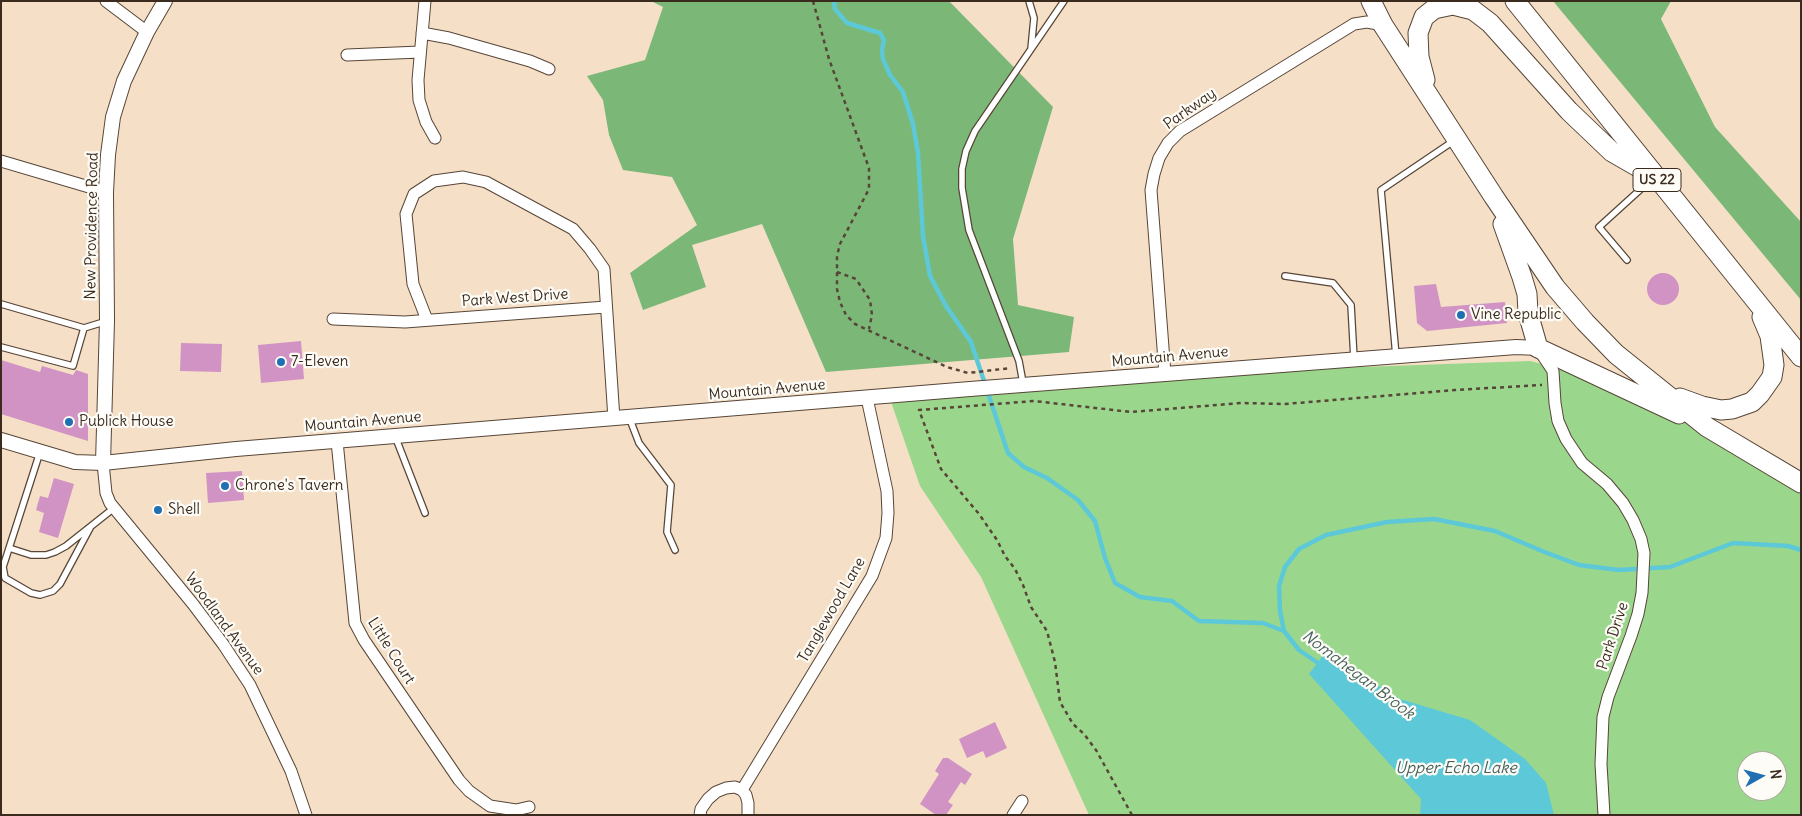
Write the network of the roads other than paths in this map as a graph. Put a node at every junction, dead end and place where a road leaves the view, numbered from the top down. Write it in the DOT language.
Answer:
graph roads {
  1 [pos="106,1"];
  2 [pos="165,1"];
  3 [pos="424,1"];
  4 [pos="1029,1"];
  5 [pos="1064,1"];
  6 [pos="1371,1"];
  7 [pos="1514,1"];
  8 [pos="1383,25"];
  9 [pos="147,32"];
  10 [pos="422,32"];
  11 [pos="1031,51"];
  12 [pos="420,52"];
  13 [pos="347,55"];
  14 [pos="548,69"];
  15 [pos="1434,103"];
  16 [pos="435,138"];
  17 [pos="1457,139"];
  18 [pos="1,161"];
  19 [pos="1654,177"];
  20 [pos="106,192"];
  21 [pos="1494,198"];
  22 [pos="1627,260"];
  23 [pos="1285,276"];
  24 [pos="1755,301"];
  25 [pos="1,304"];
  26 [pos="606,307"];
  27 [pos="333,319"];
  28 [pos="427,320"];
  29 [pos="107,321"];
  30 [pos="84,328"];
  31 [pos="1,347"];
  32 [pos="1538,348"];
  33 [pos="1396,356"];
  34 [pos="1801,357"];
  35 [pos="1354,359"];
  36 [pos="1165,374"];
  37 [pos="1024,386"];
  38 [pos="1660,389"];
  39 [pos="867,398"];
  40 [pos="629,417"];
  41 [pos="614,419"];
  42 [pos="1707,427"];
  43 [pos="395,436"];
  44 [pos="1,440"];
  45 [pos="337,441"];
  46 [pos="40,452"];
  47 [pos="103,463"];
  48 [pos="1801,483"];
  49 [pos="114,508"];
  50 [pos="425,513"];
  51 [pos="90,528"];
  52 [pos="9,548"];
  53 [pos="675,550"];
  54 [pos="742,790"];
  55 [pos="1022,801"];
  56 [pos="529,807"];
  57 [pos="306,815"];
  58 [pos="700,815"];
  59 [pos="748,815"];
  60 [pos="1013,815"];
  61 [pos="1604,815"];
  1 -- 9 [label="street"];
  2 -- 9 [label="street, New Providence Road"];
  3 -- 10 [label="street"];
  4 -- 11 [label="lane"];
  5 -- 11 [label="lane"];
  6 -- 8 [label="highway"];
  7 -- 19 [label="highway, US 22"];
  8 -- 15 [label="highway"];
  8 -- 36 [label="street, Parkway"];
  9 -- 20 [label="street, New Providence Road"];
  10 -- 12 [label="street"];
  10 -- 14 [label="street"];
  11 -- 37 [label="lane"];
  12 -- 13 [label="street"];
  12 -- 16 [label="street"];
  15 -- 17 [label="highway"];
  15 -- 19 [label="highway"];
  17 -- 21 [label="highway"];
  17 -- 33 [label="lane"];
  18 -- 20 [label="street"];
  19 -- 22 [label="lane"];
  19 -- 24 [label="highway, US 22"];
  20 -- 29 [label="street, New Providence Road"];
  21 -- 32 [label="highway"];
  21 -- 38 [label="highway"];
  23 -- 35 [label="lane"];
  24 -- 34 [label="highway, US 22"];
  24 -- 38 [label="highway"];
  25 -- 30 [label="lane"];
  26 -- 28 [label="street, Park West Drive"];
  26 -- 28 [label="street"];
  26 -- 41 [label="street"];
  27 -- 28 [label="street, Park West Drive"];
  29 -- 30 [label="lane"];
  29 -- 47 [label="street, New Providence Road"];
  30 -- 31 [label="lane"];
  32 -- 33 [label="street, Mountain Avenue"];
  32 -- 42 [label="highway"];
  32 -- 61 [label="street, Park Drive"];
  33 -- 35 [label="street, Mountain Avenue"];
  35 -- 36 [label="street, Mountain Avenue"];
  36 -- 37 [label="street, Mountain Avenue"];
  37 -- 39 [label="street, Mountain Avenue"];
  38 -- 42 [label="highway"];
  39 -- 40 [label="street, Mountain Avenue"];
  39 -- 54 [label="street, Tanglewood Lane"];
  40 -- 41 [label="street, Mountain Avenue"];
  40 -- 53 [label="lane"];
  41 -- 43 [label="street, Mountain Avenue"];
  42 -- 48 [label="highway"];
  43 -- 45 [label="street, Mountain Avenue"];
  43 -- 50 [label="lane"];
  44 -- 46 [label="street, Mountain Avenue"];
  45 -- 47 [label="street, Mountain Avenue"];
  45 -- 56 [label="street, Little Court"];
  46 -- 47 [label="street, Mountain Avenue"];
  46 -- 52 [label="lane"];
  47 -- 49 [label="street, Woodland Avenue"];
  49 -- 51 [label="lane"];
  49 -- 57 [label="street, Woodland Avenue"];
  51 -- 52 [label="lane"];
  51 -- 52 [label="lane"];
  54 -- 58 [label="street"];
  54 -- 59 [label="street"];
  55 -- 60 [label="street"];
}
